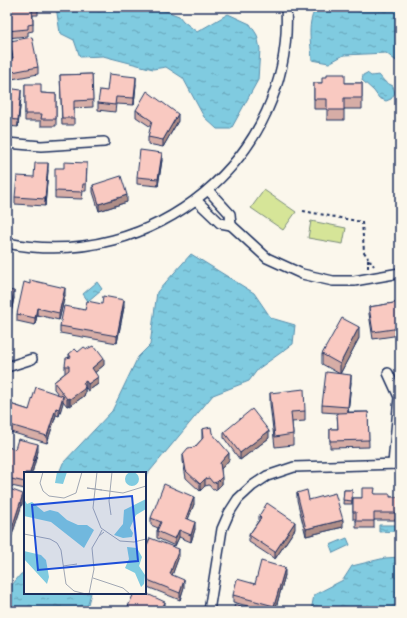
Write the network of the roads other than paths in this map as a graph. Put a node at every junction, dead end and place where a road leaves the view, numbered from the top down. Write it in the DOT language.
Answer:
graph roads {
  1 [pos="286,7"];
  2 [pos="104,142"];
  3 [pos="7,144"];
  4 [pos="208,190"];
  5 [pos="196,200"];
  6 [pos="231,225"];
  7 [pos="7,243"];
  8 [pos="400,273"];
  9 [pos="32,358"];
  10 [pos="7,368"];
  11 [pos="388,373"];
  12 [pos="397,464"];
  13 [pos="209,611"];
  1 -- 4 [label="street"];
  2 -- 3 [label="street"];
  4 -- 5 [label="street"];
  4 -- 6 [label="street"];
  5 -- 6 [label="street"];
  5 -- 7 [label="street"];
  6 -- 8 [label="street"];
  9 -- 10 [label="street"];
  11 -- 12 [label="street"];
  12 -- 13 [label="street"];
}
